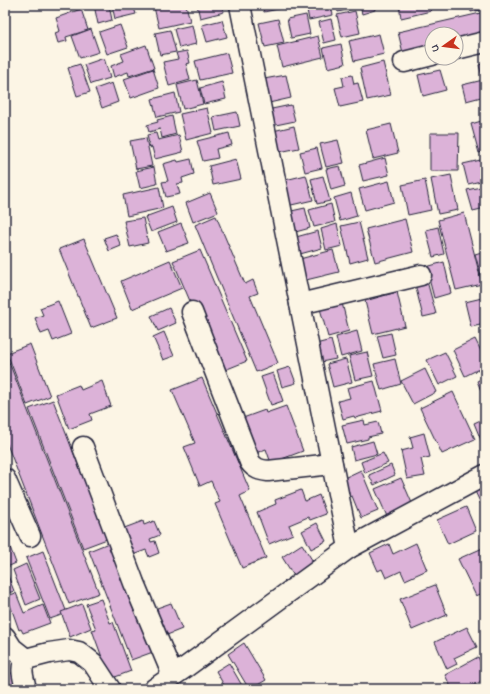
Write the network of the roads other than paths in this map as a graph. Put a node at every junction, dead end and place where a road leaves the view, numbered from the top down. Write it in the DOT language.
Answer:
graph roads {
  1 [pos="240,5"];
  2 [pos="485,42"];
  3 [pos="464,47"];
  4 [pos="424,57"];
  5 [pos="404,62"];
  6 [pos="421,275"];
  7 [pos="300,304"];
  8 [pos="192,312"];
  9 [pos="83,447"];
  10 [pos="332,464"];
  11 [pos="485,475"];
  12 [pos="5,479"];
  13 [pos="10,505"];
  14 [pos="30,536"];
  15 [pos="349,548"];
  16 [pos="5,637"];
  17 [pos="26,659"];
  18 [pos="173,676"];
  19 [pos="26,689"];
  20 [pos="110,689"];
  21 [pos="154,689"];
  1 -- 7 [label="street"];
  2 -- 3 [label="street"];
  4 -- 5 [label="street"];
  6 -- 7 [label="street"];
  7 -- 10 [label="street"];
  8 -- 10 [label="street"];
  9 -- 18 [label="street"];
  10 -- 15 [label="street"];
  11 -- 15 [label="street"];
  12 -- 13 [label="street"];
  13 -- 14 [label="street"];
  15 -- 18 [label="street"];
  16 -- 17 [label="street"];
  17 -- 19 [label="street"];
  17 -- 20 [label="street"];
  18 -- 21 [label="street"];
}
